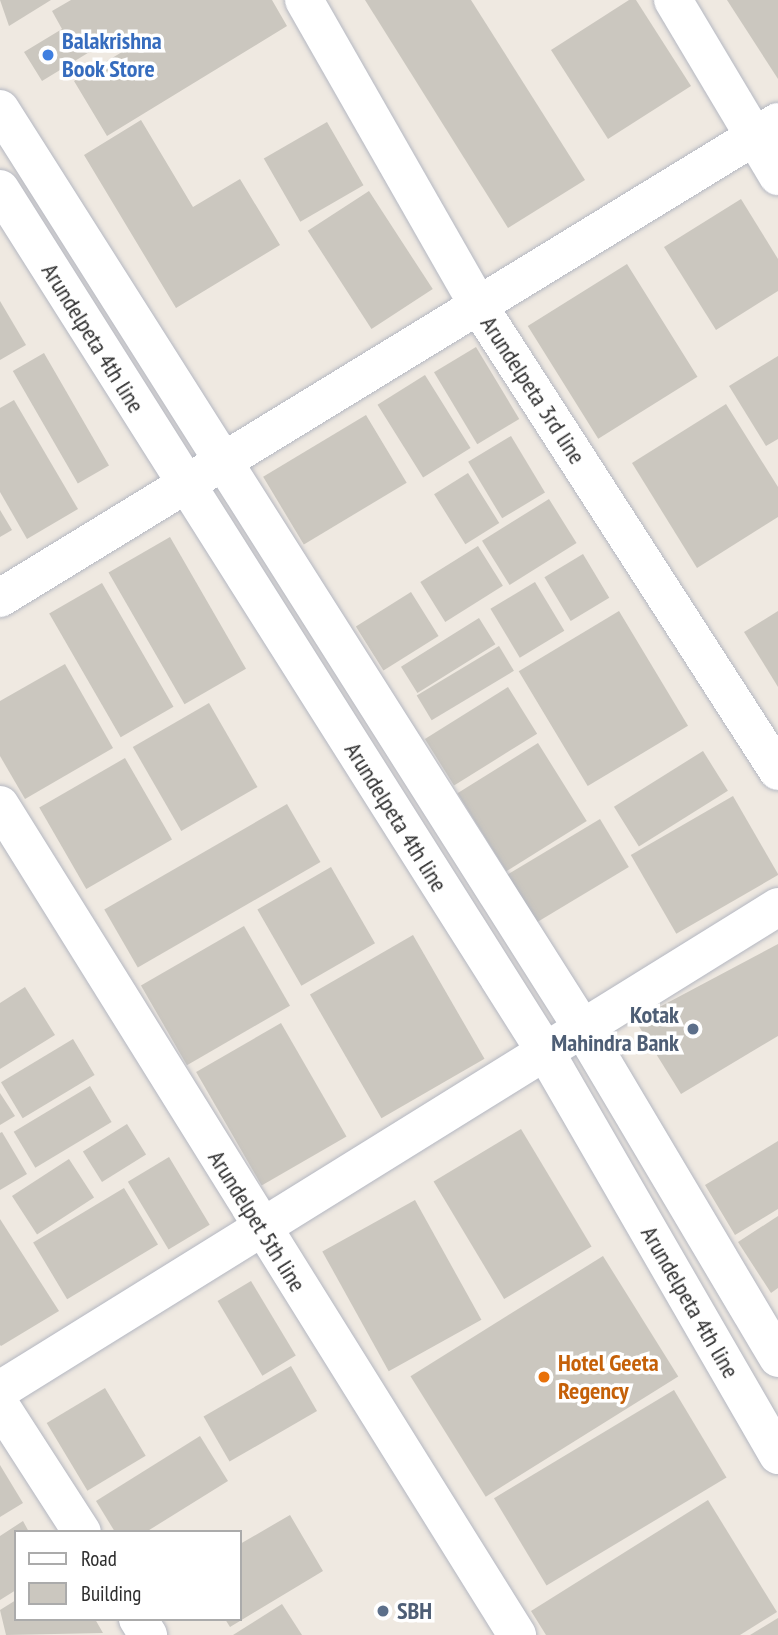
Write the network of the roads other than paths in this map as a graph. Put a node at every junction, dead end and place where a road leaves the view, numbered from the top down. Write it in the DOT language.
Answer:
graph roads {
  1 [pos="304,0"];
  2 [pos="673,0"];
  3 [pos="0,109"];
  4 [pos="766,130"];
  5 [pos="778,176"];
  6 [pos="0,188"];
  7 [pos="478,305"];
  8 [pos="220,463"];
  9 [pos="185,485"];
  10 [pos="0,598"];
  11 [pos="778,771"];
  12 [pos="0,805"];
  13 [pos="778,907"];
  14 [pos="581,1026"];
  15 [pos="543,1048"];
  16 [pos="261,1229"];
  17 [pos="778,1358"];
  18 [pos="0,1390"];
  19 [pos="0,1405"];
  20 [pos="778,1455"];
  21 [pos="81,1530"];
  22 [pos="517,1635"];
  1 -- 7 [label="street, Arundelpeta 3rd line"];
  2 -- 4 [label="street"];
  3 -- 8 [label="street, Arundelpeta 4th line"];
  4 -- 5 [label="street"];
  4 -- 7 [label="street"];
  6 -- 9 [label="street, Arundelpeta 4th line"];
  7 -- 8 [label="street"];
  7 -- 11 [label="street, Arundelpeta 3rd line"];
  8 -- 9 [label="street"];
  8 -- 14 [label="street, Arundelpeta 4th line"];
  9 -- 10 [label="street"];
  9 -- 15 [label="street, Arundelpeta 4th line"];
  12 -- 16 [label="street, Arundelpet 5th line"];
  13 -- 14 [label="street"];
  14 -- 15 [label="street"];
  14 -- 17 [label="street, Arundelpeta 4th line"];
  15 -- 16 [label="street"];
  15 -- 20 [label="street, Arundelpeta 4th line"];
  16 -- 18 [label="street"];
  16 -- 22 [label="street, Arundelpet 5th line"];
  19 -- 21 [label="street"];
}
